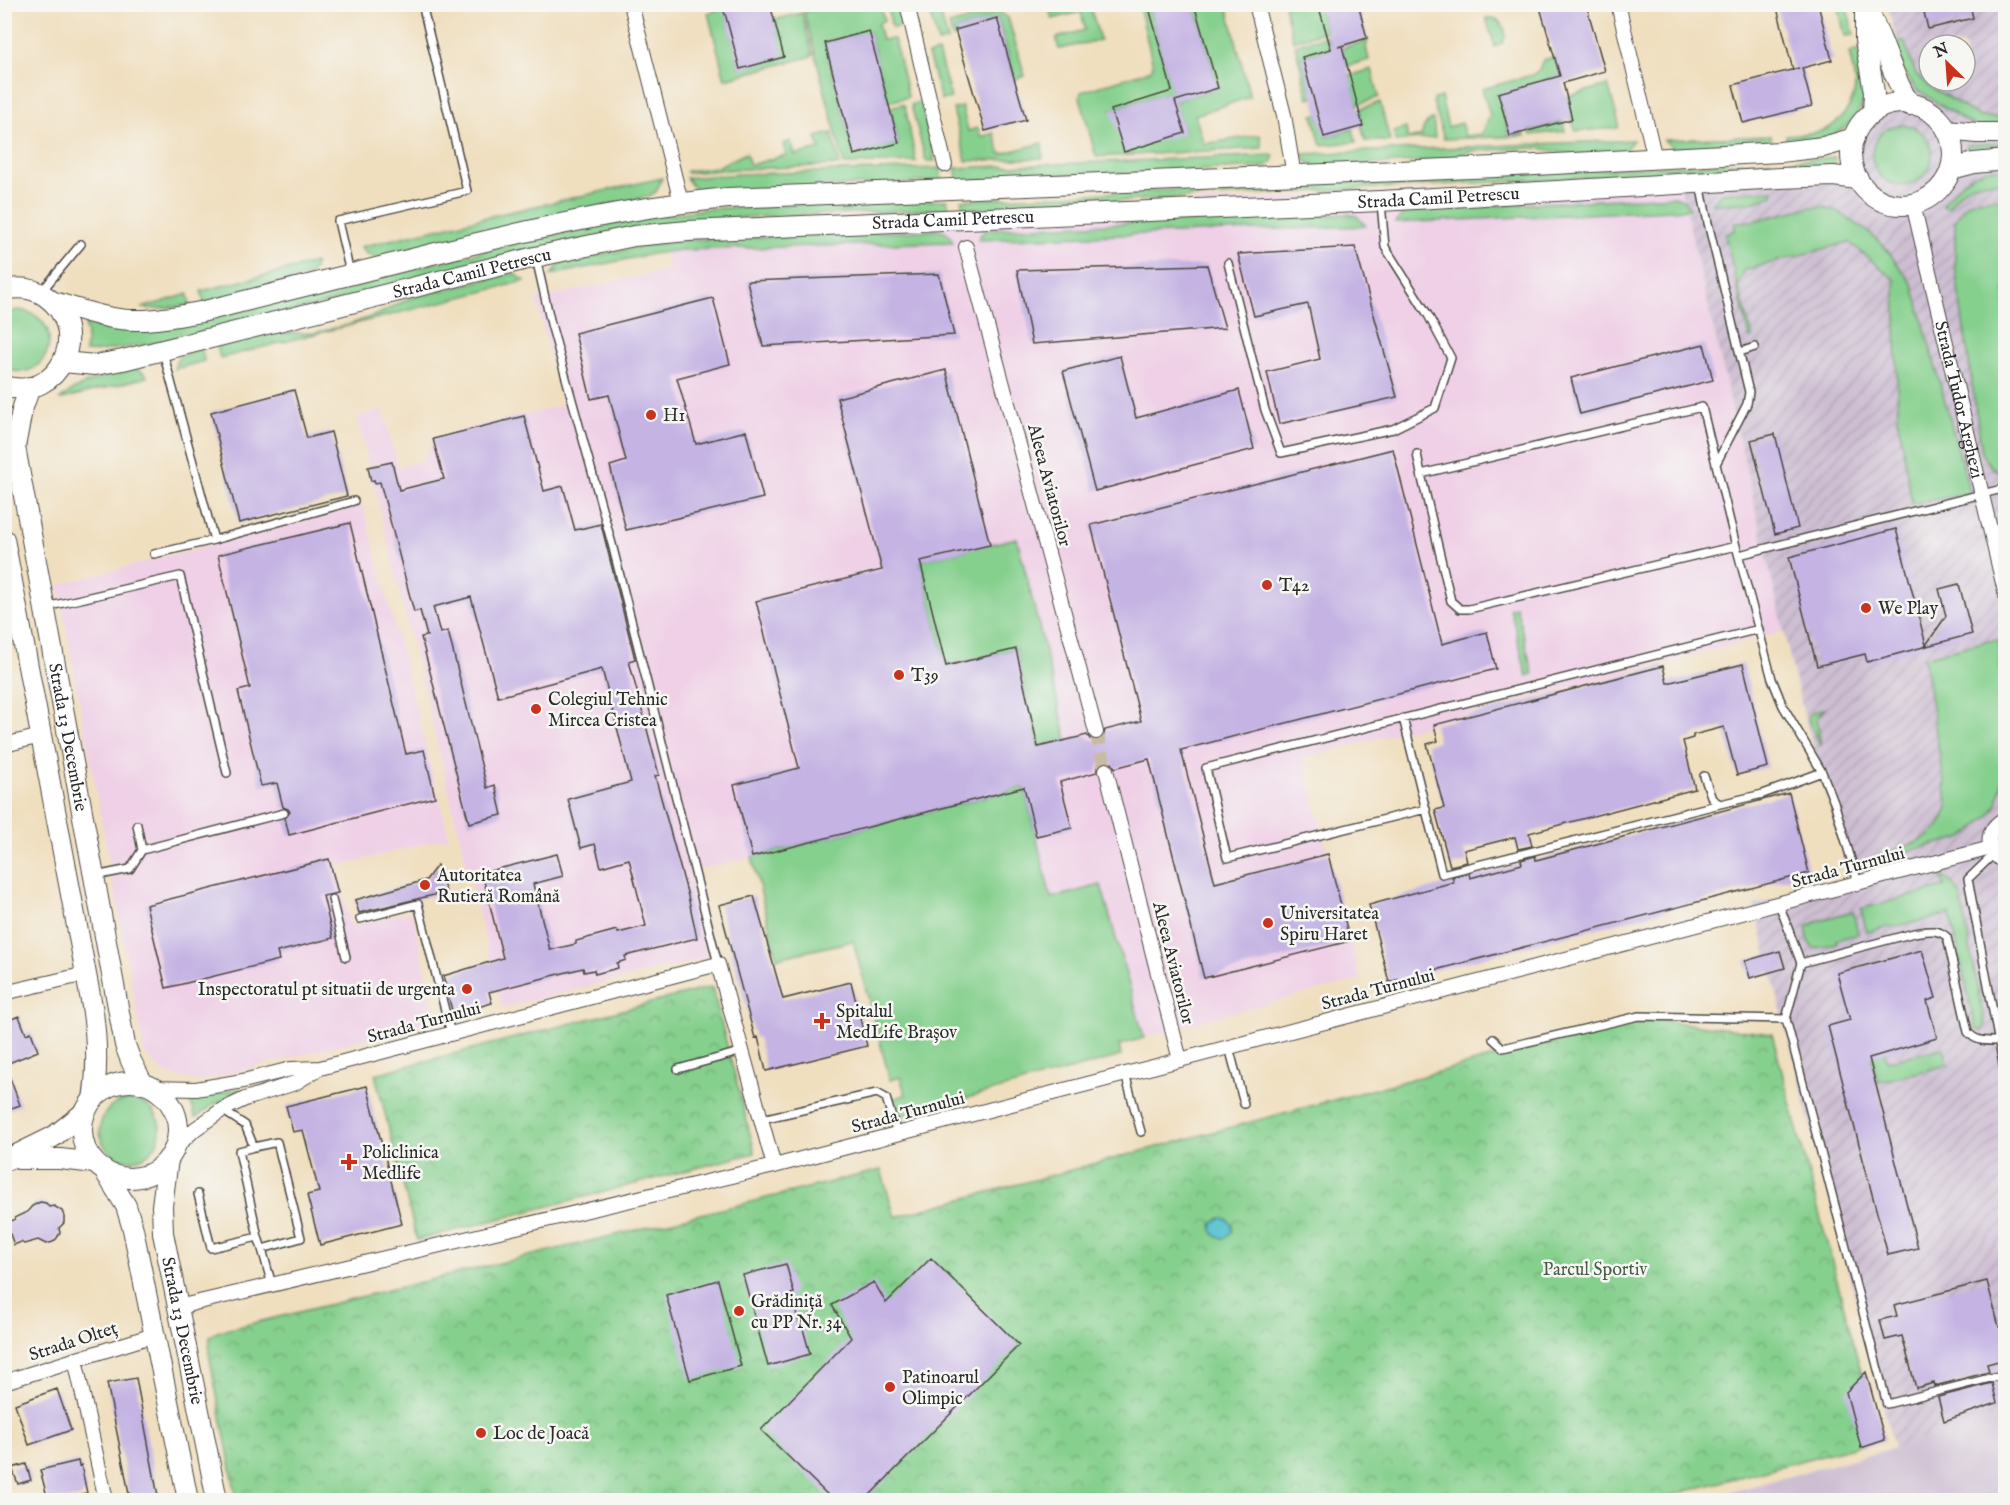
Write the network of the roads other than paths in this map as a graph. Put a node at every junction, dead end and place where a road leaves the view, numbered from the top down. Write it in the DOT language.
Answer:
graph roads {
  1 [pos="422,4"];
  2 [pos="631,4"];
  3 [pos="907,4"];
  4 [pos="1256,4"];
  5 [pos="1618,4"];
  6 [pos="1865,5"];
  7 [pos="1911,105"];
  8 [pos="1873,113"];
  9 [pos="1947,130"];
  10 [pos="2006,133"];
  11 [pos="1854,138"];
  12 [pos="1655,159"];
  13 [pos="2006,160"];
  14 [pos="945,165"];
  15 [pos="1951,169"];
  16 [pos="1294,176"];
  17 [pos="1858,179"];
  18 [pos="1700,182"];
  19 [pos="1381,201"];
  20 [pos="681,202"];
  21 [pos="1913,204"];
  22 [pos="81,244"];
  23 [pos="966,247"];
  24 [pos="535,256"];
  25 [pos="1228,263"];
  26 [pos="351,274"];
  27 [pos="6,288"];
  28 [pos="47,297"];
  29 [pos="1755,347"];
  30 [pos="162,350"];
  31 [pos="1740,352"];
  32 [pos="63,362"];
  33 [pos="4,386"];
  34 [pos="30,387"];
  35 [pos="1417,454"];
  36 [pos="1716,464"];
  37 [pos="1421,474"];
  38 [pos="2006,488"];
  39 [pos="1982,494"];
  40 [pos="354,501"];
  41 [pos="4,539"];
  42 [pos="214,540"];
  43 [pos="1736,546"];
  44 [pos="154,554"];
  45 [pos="1739,555"];
  46 [pos="2006,596"];
  47 [pos="43,608"];
  48 [pos="1759,629"];
  49 [pos="1403,718"];
  50 [pos="1096,732"];
  51 [pos="41,736"];
  52 [pos="4,745"];
  53 [pos="1106,770"];
  54 [pos="1822,772"];
  55 [pos="227,773"];
  56 [pos="1704,776"];
  57 [pos="1720,804"];
  58 [pos="1426,809"];
  59 [pos="284,813"];
  60 [pos="2006,818"];
  61 [pos="137,825"];
  62 [pos="142,850"];
  63 [pos="1997,855"];
  64 [pos="94,876"];
  65 [pos="1858,883"];
  66 [pos="332,899"];
  67 [pos="1779,904"];
  68 [pos="360,919"];
  69 [pos="346,957"];
  70 [pos="1801,963"];
  71 [pos="718,964"];
  72 [pos="86,974"];
  73 [pos="4,993"];
  74 [pos="1786,1019"];
  75 [pos="451,1034"];
  76 [pos="1493,1039"];
  77 [pos="1998,1041"];
  78 [pos="1229,1047"];
  79 [pos="743,1051"];
  80 [pos="1180,1060"];
  81 [pos="320,1068"];
  82 [pos="678,1069"];
  83 [pos="1125,1074"];
  84 [pos="2006,1080"];
  85 [pos="148,1086"];
  86 [pos="1244,1104"];
  87 [pos="90,1105"];
  88 [pos="222,1110"];
  89 [pos="762,1119"];
  90 [pos="1140,1132"];
  91 [pos="897,1134"];
  92 [pos="254,1147"];
  93 [pos="171,1154"];
  94 [pos="7,1160"];
  95 [pos="99,1166"];
  96 [pos="774,1166"];
  97 [pos="198,1194"];
  98 [pos="258,1237"];
  99 [pos="262,1249"];
  100 [pos="272,1285"];
  101 [pos="178,1307"];
  102 [pos="154,1335"];
  103 [pos="75,1359"];
  104 [pos="2006,1374"];
  105 [pos="4,1382"];
  106 [pos="106,1500"];
  107 [pos="188,1500"];
  108 [pos="217,1500"];
  1 -- 26 [label="lane"];
  2 -- 20 [label="street"];
  3 -- 14 [label="street"];
  4 -- 16 [label="street"];
  5 -- 12 [label="street"];
  6 -- 7 [label="street"];
  6 -- 8 [label="street"];
  7 -- 8 [label="street"];
  7 -- 9 [label="street"];
  8 -- 11 [label="street"];
  9 -- 10 [label="street"];
  9 -- 15 [label="street"];
  11 -- 12 [label="street, Strada Camil Petrescu"];
  11 -- 17 [label="street"];
  12 -- 16 [label="street, Strada Camil Petrescu"];
  13 -- 15 [label="street"];
  15 -- 21 [label="street"];
  16 -- 20 [label="street, Strada Camil Petrescu"];
  17 -- 18 [label="street, Strada Camil Petrescu"];
  17 -- 21 [label="street"];
  18 -- 19 [label="street, Strada Camil Petrescu"];
  18 -- 31 [label="lane"];
  19 -- 24 [label="street, Strada Camil Petrescu"];
  19 -- 25 [label="lane"];
  20 -- 26 [label="street, Strada Camil Petrescu"];
  21 -- 39 [label="street, Strada Tudor Arghezi"];
  22 -- 28 [label="lane"];
  23 -- 50 [label="street, Aleea Aviatorilor"];
  24 -- 30 [label="street, Strada Camil Petrescu"];
  24 -- 71 [label="lane"];
  26 -- 28 [label="street, Strada Camil Petrescu"];
  27 -- 28 [label="street"];
  28 -- 32 [label="street"];
  29 -- 31 [label="lane"];
  30 -- 32 [label="street, Strada Camil Petrescu"];
  30 -- 42 [label="lane"];
  31 -- 36 [label="lane"];
  32 -- 34 [label="street"];
  33 -- 34 [label="street"];
  34 -- 47 [label="street, Strada 13 Decembrie"];
  35 -- 37 [label="lane"];
  36 -- 37 [label="lane"];
  36 -- 43 [label="lane"];
  37 -- 43 [label="lane"];
  38 -- 39 [label="lane"];
  39 -- 45 [label="lane"];
  39 -- 46 [label="street, Strada Tudor Arghezi"];
  40 -- 42 [label="lane"];
  41 -- 51 [label="street, Strada 13 Decembrie"];
  42 -- 44 [label="lane"];
  43 -- 45 [label="lane"];
  45 -- 48 [label="lane"];
  47 -- 55 [label="lane"];
  47 -- 64 [label="street, Strada 13 Decembrie"];
  48 -- 49 [label="lane"];
  48 -- 54 [label="lane"];
  49 -- 58 [label="lane"];
  49 -- 58 [label="lane"];
  51 -- 52 [label="street"];
  51 -- 72 [label="street, Strada 13 Decembrie"];
  53 -- 80 [label="street, Aleea Aviatorilor"];
  54 -- 57 [label="lane"];
  54 -- 65 [label="lane"];
  56 -- 57 [label="lane"];
  57 -- 58 [label="lane"];
  59 -- 62 [label="lane"];
  60 -- 63 [label="street"];
  61 -- 62 [label="lane"];
  62 -- 64 [label="lane"];
  63 -- 65 [label="street, Strada Turnului"];
  63 -- 77 [label="lane"];
  64 -- 85 [label="street, Strada 13 Decembrie"];
  65 -- 67 [label="street, Strada Turnului"];
  66 -- 69 [label="lane"];
  67 -- 70 [label="lane"];
  67 -- 78 [label="street, Strada Turnului"];
  68 -- 75 [label="lane"];
  70 -- 74 [label="lane"];
  70 -- 77 [label="lane"];
  71 -- 75 [label="street, Strada Turnului"];
  71 -- 79 [label="street"];
  72 -- 73 [label="street"];
  72 -- 87 [label="street, Strada 13 Decembrie"];
  74 -- 76 [label="lane"];
  74 -- 104 [label="lane"];
  75 -- 81 [label="street, Strada Turnului"];
  77 -- 84 [label="lane"];
  78 -- 80 [label="street, Strada Turnului"];
  78 -- 86 [label="lane"];
  79 -- 82 [label="lane"];
  79 -- 89 [label="street"];
  80 -- 83 [label="street, Strada Turnului"];
  81 -- 85 [label="street, Strada Turnului"];
  81 -- 88 [label="street, Strada Turnului"];
  83 -- 90 [label="lane"];
  83 -- 91 [label="street, Strada Turnului"];
  85 -- 87 [label="street"];
  85 -- 93 [label="street, Strada 13 Decembrie"];
  87 -- 94 [label="street"];
  87 -- 95 [label="street, Strada 13 Decembrie"];
  88 -- 92 [label="lane"];
  88 -- 93 [label="street, Strada Turnului"];
  89 -- 91 [label="lane"];
  89 -- 96 [label="street"];
  91 -- 96 [label="street, Strada Turnului"];
  92 -- 98 [label="lane"];
  92 -- 99 [label="lane"];
  93 -- 95 [label="street"];
  93 -- 101 [label="street, Strada 13 Decembrie"];
  94 -- 95 [label="street"];
  95 -- 102 [label="street, Strada 13 Decembrie"];
  96 -- 100 [label="street, Strada Turnului"];
  97 -- 98 [label="lane"];
  98 -- 99 [label="lane"];
  99 -- 100 [label="lane"];
  100 -- 101 [label="street, Strada Turnului"];
  101 -- 108 [label="street, Strada 13 Decembrie"];
  102 -- 103 [label="street, Strada Olteț"];
  102 -- 107 [label="street, Strada 13 Decembrie"];
  103 -- 105 [label="street, Strada Olteț"];
  103 -- 106 [label="street"];
}
